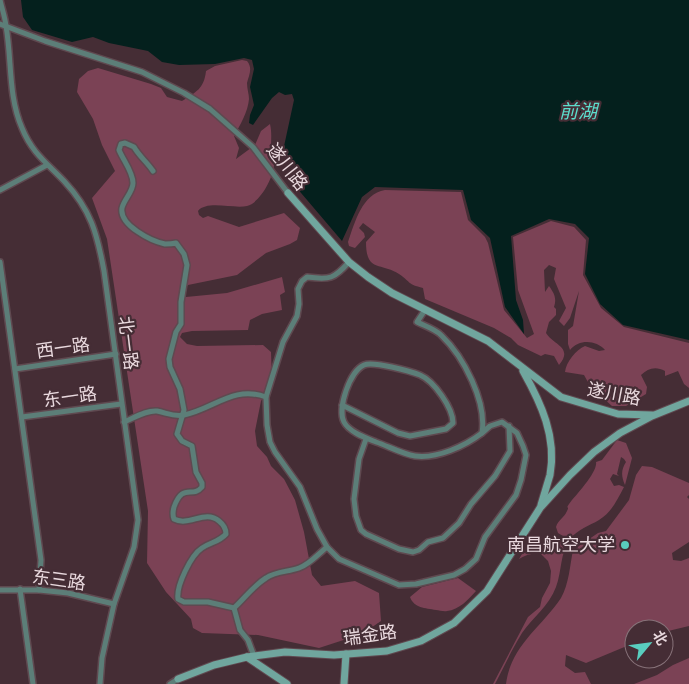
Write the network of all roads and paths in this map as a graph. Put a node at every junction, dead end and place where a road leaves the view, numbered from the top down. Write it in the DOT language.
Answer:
graph roads {
  1 [pos="0,0"];
  2 [pos="0,24"];
  3 [pos="6,26"];
  4 [pos="47,165"];
  5 [pos="153,171"];
  6 [pos="0,190"];
  7 [pos="288,193"];
  8 [pos="0,262"];
  9 [pos="349,262"];
  10 [pos="425,310"];
  11 [pos="116,354"];
  12 [pos="521,366"];
  13 [pos="15,369"];
  14 [pos="266,397"];
  15 [pos="689,401"];
  16 [pos="121,404"];
  17 [pos="342,405"];
  18 [pos="181,415"];
  19 [pos="652,416"];
  20 [pos="22,417"];
  21 [pos="124,422"];
  22 [pos="509,426"];
  23 [pos="482,433"];
  24 [pos="366,439"];
  25 [pos="540,508"];
  26 [pos="327,546"];
  27 [pos="20,589"];
  28 [pos="0,590"];
  29 [pos="39,590"];
  30 [pos="114,604"];
  31 [pos="234,608"];
  32 [pos="346,654"];
  33 [pos="250,657"];
  34 [pos="178,678"];
  35 [pos="33,684"];
  36 [pos="100,684"];
  37 [pos="170,684"];
  38 [pos="288,684"];
  39 [pos="344,684"];
  1 -- 3 [label="street, 北一路"];
  2 -- 3 [label="street, 遂川路"];
  3 -- 4 [label="street, 北一路"];
  3 -- 7 [label="street, 遂川路"];
  4 -- 6 [label="street"];
  4 -- 11 [label="street, 北一路"];
  5 -- 18 [label="street"];
  7 -- 9 [label="street, 遂川路"];
  8 -- 13 [label="street"];
  9 -- 10 [label="street, 遂川路"];
  9 -- 14 [label="street"];
  10 -- 12 [label="street, 遂川路"];
  10 -- 23 [label="street"];
  11 -- 13 [label="street, 西一路"];
  11 -- 16 [label="street, 北一路"];
  12 -- 19 [label="street, 遂川路"];
  12 -- 25 [label="street, 遂川路"];
  13 -- 20 [label="street"];
  14 -- 18 [label="street"];
  14 -- 26 [label="street"];
  15 -- 19 [label="street, 瑞金路"];
  16 -- 20 [label="street, 东一路"];
  16 -- 21 [label="street, 北一路"];
  17 -- 17 [label="street"];
  17 -- 24 [label="street"];
  18 -- 21 [label="street"];
  18 -- 31 [label="street"];
  19 -- 25 [label="street, 瑞金路"];
  20 -- 29 [label="street"];
  21 -- 30 [label="street, 北一路"];
  22 -- 23 [label="street"];
  22 -- 24 [label="street"];
  22 -- 26 [label="street"];
  23 -- 24 [label="street"];
  25 -- 32 [label="street, 瑞金路"];
  26 -- 31 [label="street"];
  27 -- 28 [label="street, 东三路"];
  27 -- 29 [label="street, 东三路"];
  27 -- 35 [label="street"];
  29 -- 30 [label="street, 东三路"];
  30 -- 36 [label="street, 北一路"];
  31 -- 33 [label="street"];
  32 -- 33 [label="street, 瑞金路"];
  32 -- 39 [label="street"];
  33 -- 34 [label="street, 瑞金路"];
  33 -- 38 [label="street"];
  34 -- 37 [label="street, 瑞金路"];
}
